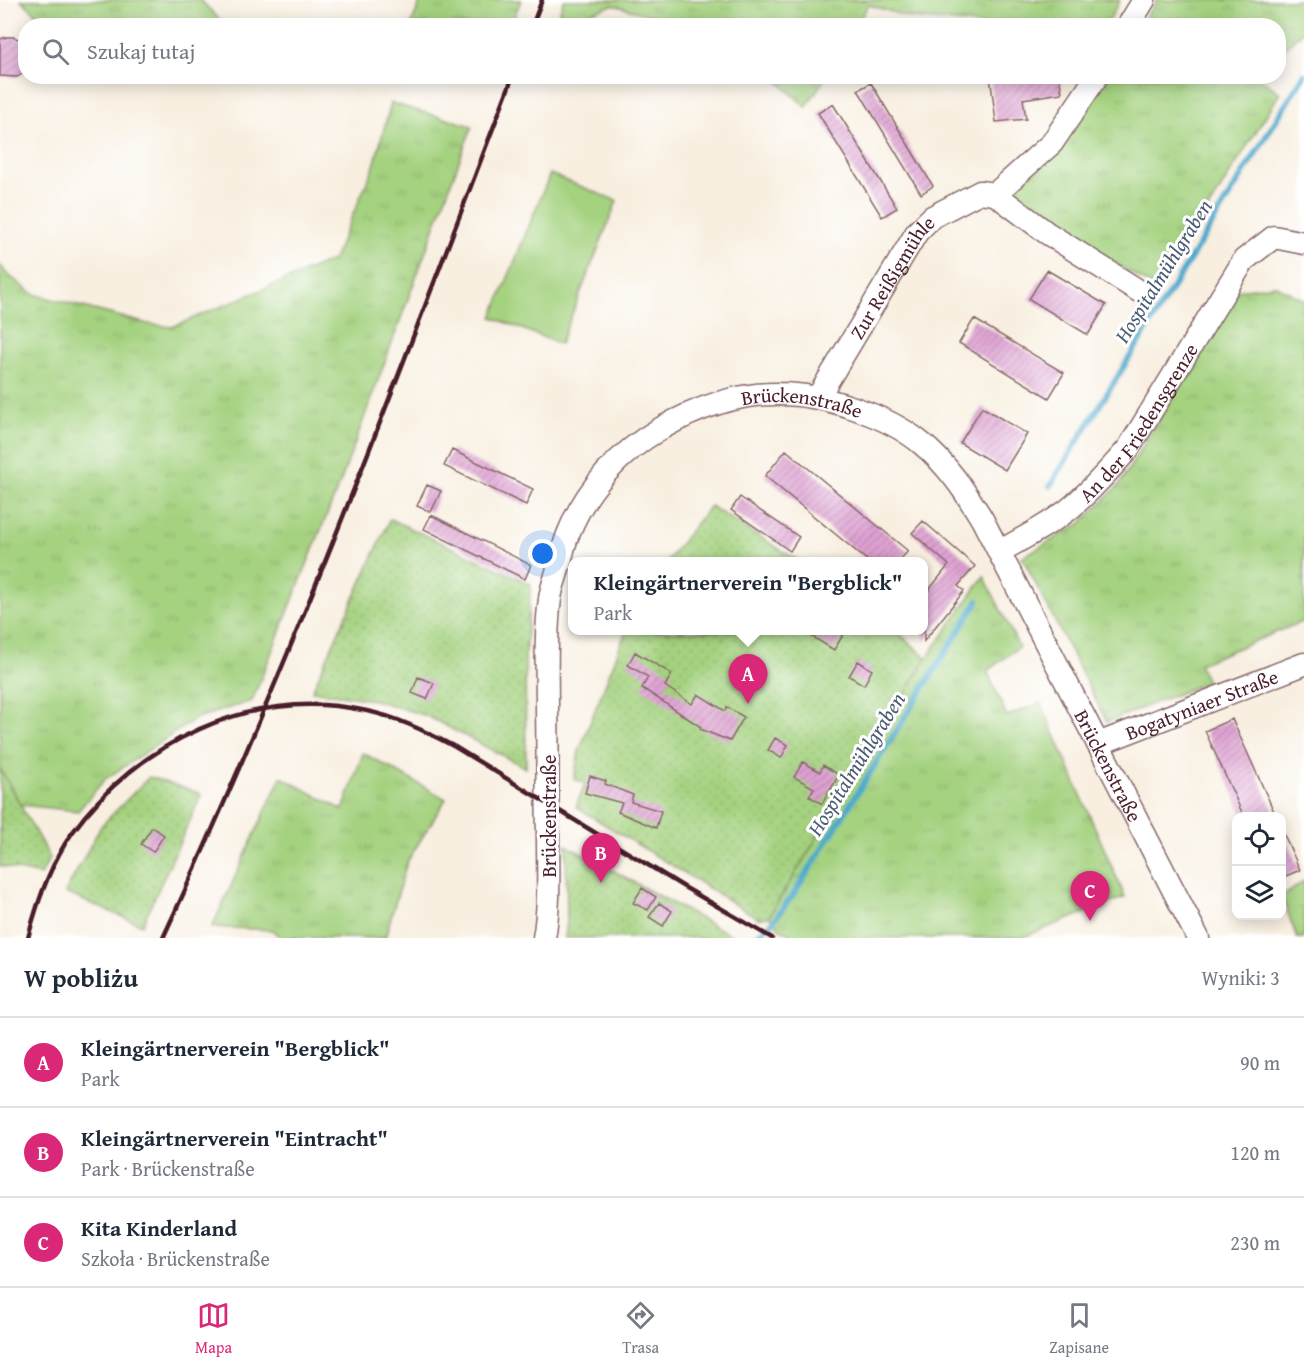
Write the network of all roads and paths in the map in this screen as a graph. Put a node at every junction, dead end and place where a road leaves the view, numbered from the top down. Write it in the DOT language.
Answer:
graph roads {
  1 [pos="1144,0"];
  2 [pos="1133,18"];
  3 [pos="1092,84"];
  4 [pos="995,194"];
  5 [pos="1304,243"];
  6 [pos="1139,291"];
  7 [pos="818,397"];
  8 [pos="999,552"];
  9 [pos="1304,664"];
  10 [pos="1098,744"];
  11 [pos="544,938"];
  12 [pos="1198,938"];
  1 -- 2 [label="street"];
  3 -- 4 [label="street"];
  4 -- 6 [label="street"];
  4 -- 7 [label="street, Zur Reißigmühle"];
  5 -- 8 [label="street, An der Friedensgrenze"];
  7 -- 8 [label="street, Brückenstraße"];
  7 -- 11 [label="street, Brückenstraße"];
  8 -- 10 [label="street, Brückenstraße"];
  9 -- 10 [label="street, Bogatyniaer Straße"];
  10 -- 12 [label="street, Brückenstraße"];
}
